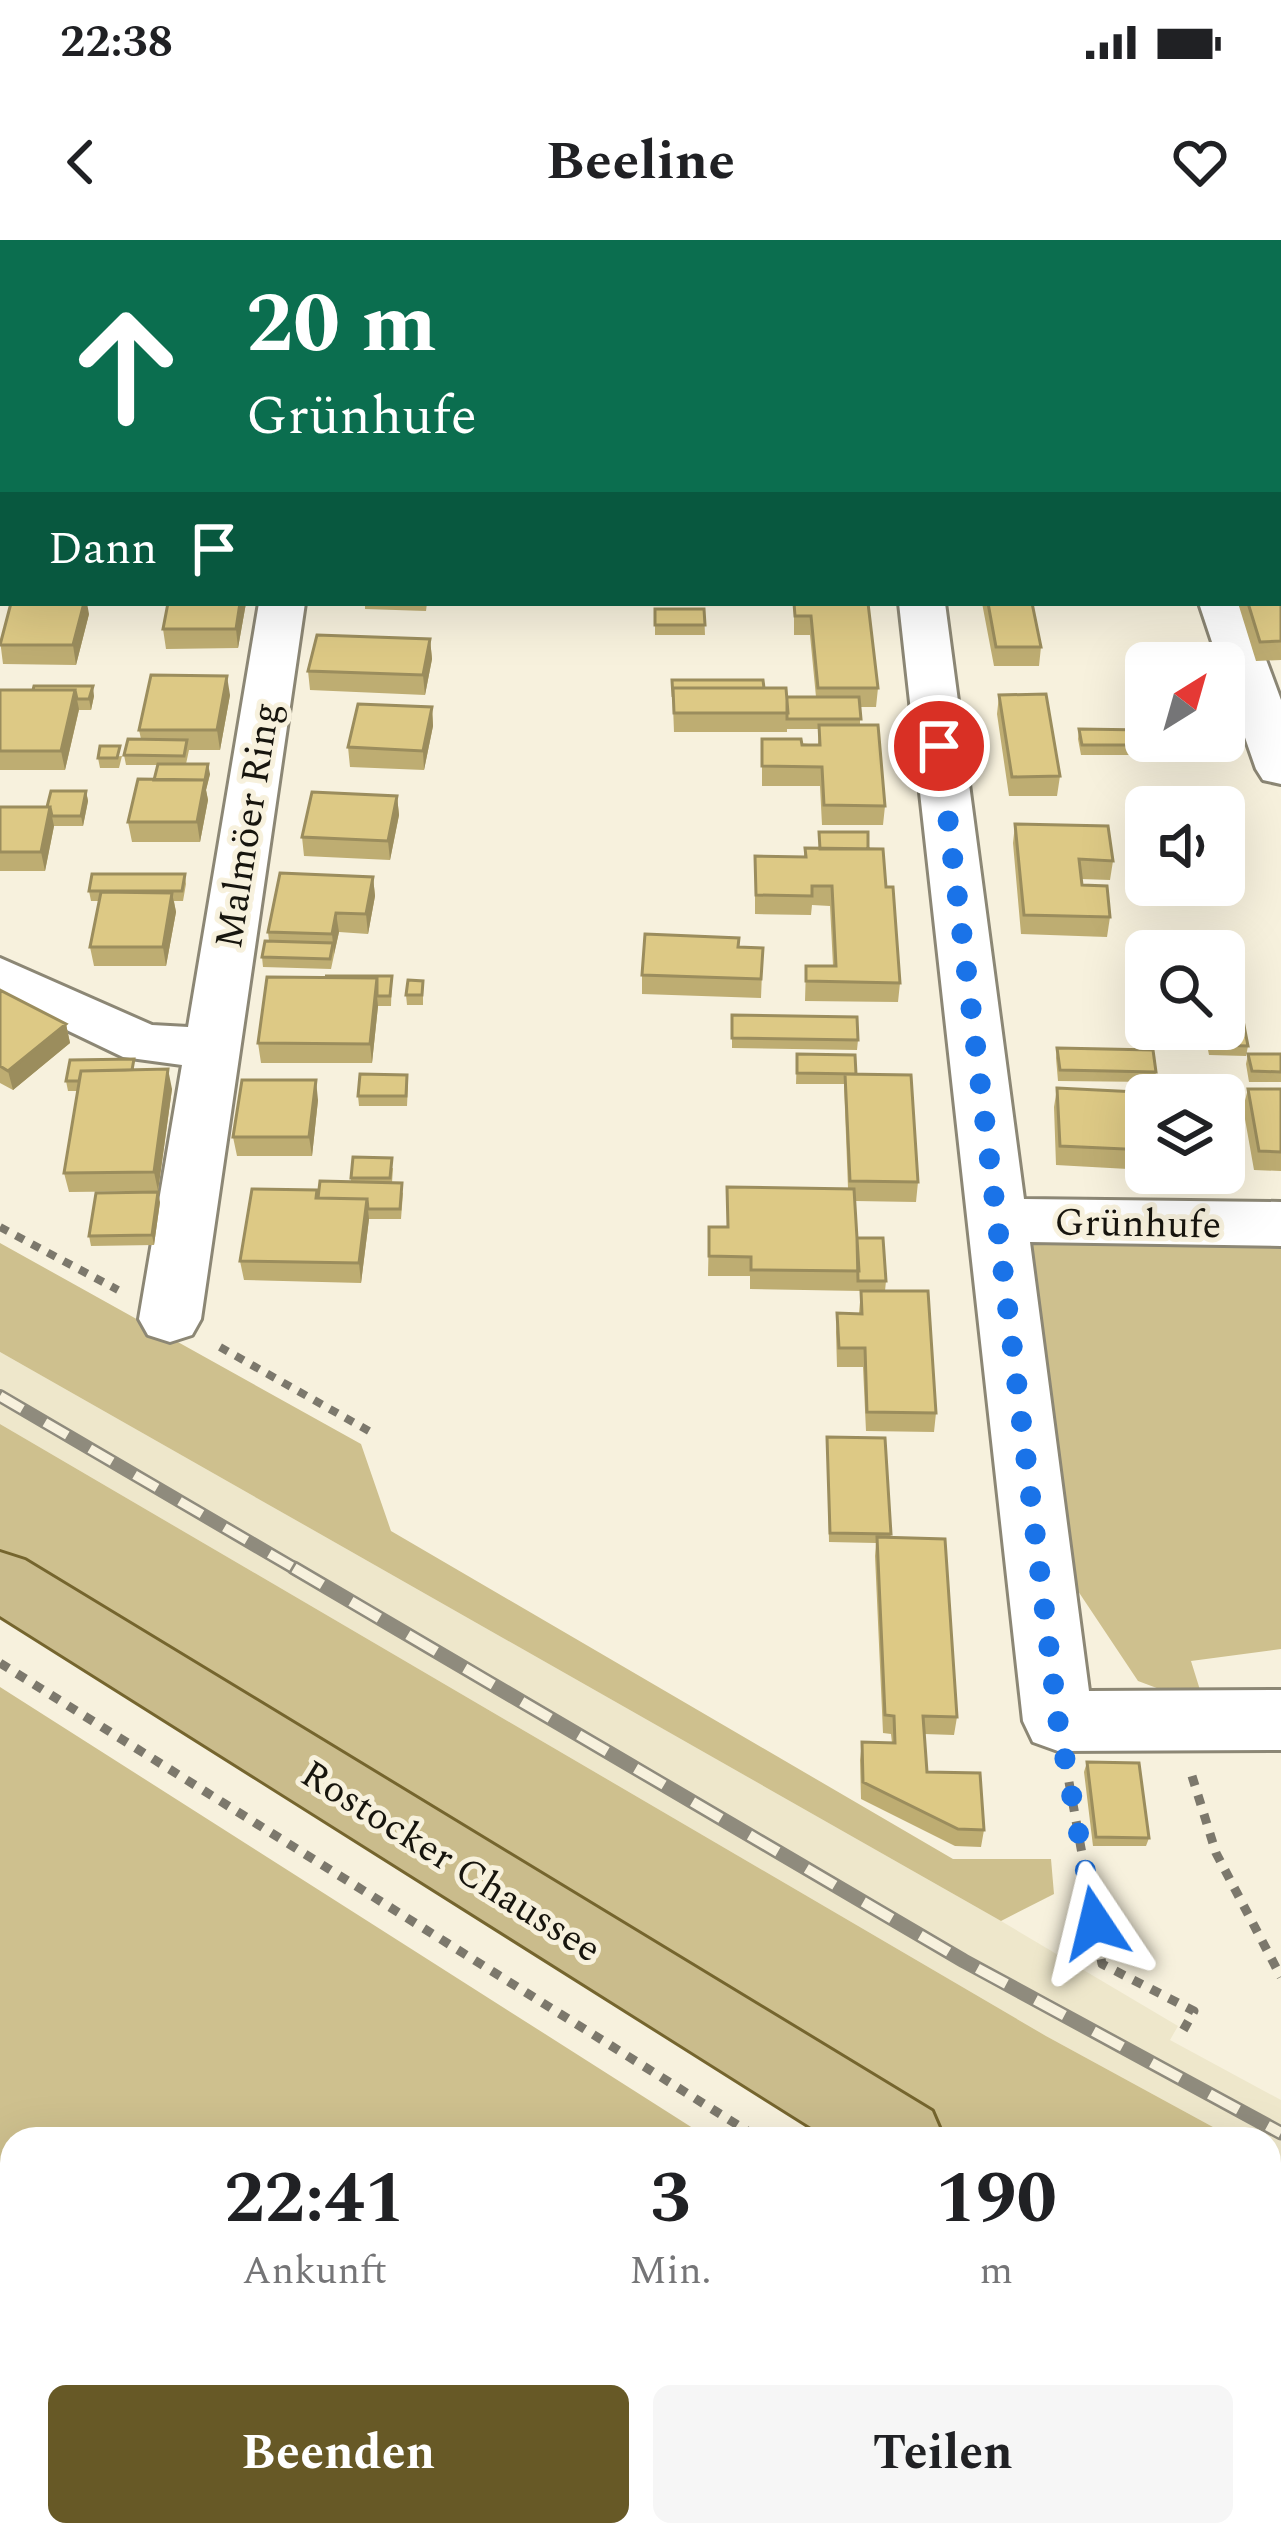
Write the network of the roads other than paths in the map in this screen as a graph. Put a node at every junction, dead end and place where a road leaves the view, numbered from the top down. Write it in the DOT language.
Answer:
graph roads {
  1 [pos="282,606"];
  2 [pos="922,606"];
  3 [pos="1223,606"];
  4 [pos="1281,769"];
  5 [pos="0,976"];
  6 [pos="209,1047"];
  7 [pos="996,1220"];
  8 [pos="1281,1224"];
  9 [pos="170,1319"];
  10 [pos="0,1580"];
  11 [pos="1281,1720"];
  12 [pos="884,2127"];
  1 -- 6 [label="street, Malmöer Ring"];
  2 -- 7 [label="street, Grünhufe"];
  3 -- 4 [label="street"];
  5 -- 6 [label="street"];
  6 -- 9 [label="street, Malmöer Ring"];
  7 -- 8 [label="street, Grünhufe"];
  7 -- 11 [label="street, Grünhufe"];
  10 -- 12 [label="main road, Rostocker Chaussee"];
}
